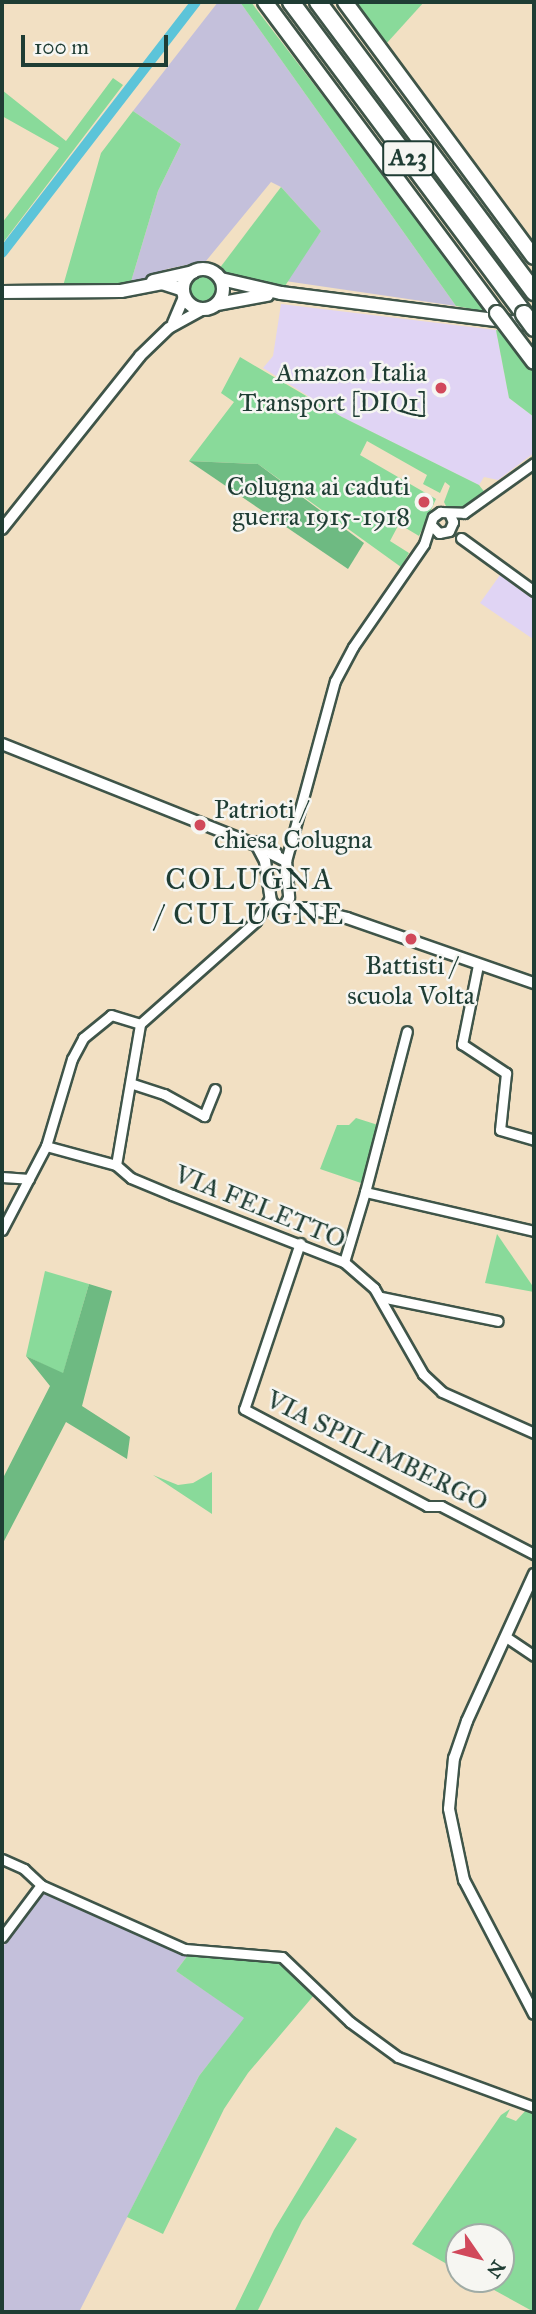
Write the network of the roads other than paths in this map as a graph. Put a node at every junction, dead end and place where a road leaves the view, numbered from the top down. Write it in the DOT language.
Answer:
graph roads {
  1 [pos="265,2"];
  2 [pos="291,2"];
  3 [pos="318,2"];
  4 [pos="345,2"];
  5 [pos="534,257"];
  6 [pos="193,272"];
  7 [pos="221,279"];
  8 [pos="142,288"];
  9 [pos="3,292"];
  10 [pos="534,292"];
  11 [pos="184,293"];
  12 [pos="281,293"];
  13 [pos="218,304"];
  14 [pos="202,310"];
  15 [pos="531,322"];
  16 [pos="169,328"];
  17 [pos="534,362"];
  18 [pos="534,463"];
  19 [pos="450,515"];
  20 [pos="2,529"];
  21 [pos="442,529"];
  22 [pos="534,591"];
  23 [pos="2,744"];
  24 [pos="255,842"];
  25 [pos="282,854"];
  26 [pos="265,861"];
  27 [pos="288,894"];
  28 [pos="270,898"];
  29 [pos="282,907"];
  30 [pos="307,908"];
  31 [pos="259,918"];
  32 [pos="478,965"];
  33 [pos="534,983"];
  34 [pos="141,1024"];
  35 [pos="407,1031"];
  36 [pos="133,1084"];
  37 [pos="215,1089"];
  38 [pos="534,1140"];
  39 [pos="46,1146"];
  40 [pos="116,1165"];
  41 [pos="2,1177"];
  42 [pos="29,1179"];
  43 [pos="365,1192"];
  44 [pos="2,1230"];
  45 [pos="534,1231"];
  46 [pos="300,1243"];
  47 [pos="344,1262"];
  48 [pos="381,1297"];
  49 [pos="498,1321"];
  50 [pos="534,1433"];
  51 [pos="534,1554"];
  52 [pos="534,1574"];
  53 [pos="506,1637"];
  54 [pos="534,1656"];
  55 [pos="2,1859"];
  56 [pos="41,1885"];
  57 [pos="2,1937"];
  58 [pos="534,2014"];
  59 [pos="534,2107"];
  1 -- 17 [label="highway, bridge"];
  2 -- 15 [label="highway, A23"];
  3 -- 10 [label="highway, A23"];
  4 -- 5 [label="highway"];
  6 -- 7 [label="main road"];
  6 -- 8 [label="main road"];
  6 -- 11 [label="main road"];
  7 -- 12 [label="main road"];
  7 -- 13 [label="main road"];
  8 -- 9 [label="main road"];
  8 -- 11 [label="main road"];
  11 -- 14 [label="main road"];
  11 -- 16 [label="street"];
  12 -- 13 [label="main road"];
  12 -- 15 [label="main road"];
  13 -- 14 [label="main road"];
  14 -- 16 [label="street"];
  16 -- 20 [label="street"];
  18 -- 19 [label="street"];
  19 -- 21 [label="street"];
  19 -- 21 [label="street"];
  21 -- 22 [label="street"];
  21 -- 25 [label="street"];
  23 -- 24 [label="street"];
  24 -- 25 [label="street"];
  24 -- 26 [label="street"];
  25 -- 26 [label="street"];
  25 -- 27 [label="street"];
  26 -- 28 [label="street"];
  27 -- 29 [label="street"];
  27 -- 30 [label="street"];
  28 -- 29 [label="street"];
  28 -- 31 [label="street"];
  29 -- 30 [label="street"];
  29 -- 31 [label="street"];
  30 -- 32 [label="street"];
  31 -- 34 [label="street"];
  32 -- 33 [label="street"];
  32 -- 38 [label="street"];
  34 -- 36 [label="street"];
  34 -- 39 [label="street"];
  35 -- 43 [label="street"];
  36 -- 37 [label="street"];
  36 -- 40 [label="street"];
  39 -- 40 [label="street, VIA FELETTO"];
  39 -- 42 [label="street"];
  40 -- 46 [label="street, VIA FELETTO"];
  41 -- 42 [label="street"];
  42 -- 44 [label="street"];
  43 -- 45 [label="street"];
  43 -- 47 [label="street"];
  46 -- 47 [label="street, VIA FELETTO"];
  46 -- 51 [label="street, VIA SPILIMBERGO"];
  47 -- 48 [label="street, VIA FELETTO"];
  48 -- 49 [label="street"];
  48 -- 50 [label="street, VIA FELETTO"];
  52 -- 53 [label="street"];
  53 -- 54 [label="street"];
  53 -- 58 [label="street"];
  55 -- 56 [label="street"];
  56 -- 57 [label="street"];
  56 -- 59 [label="street"];
}
